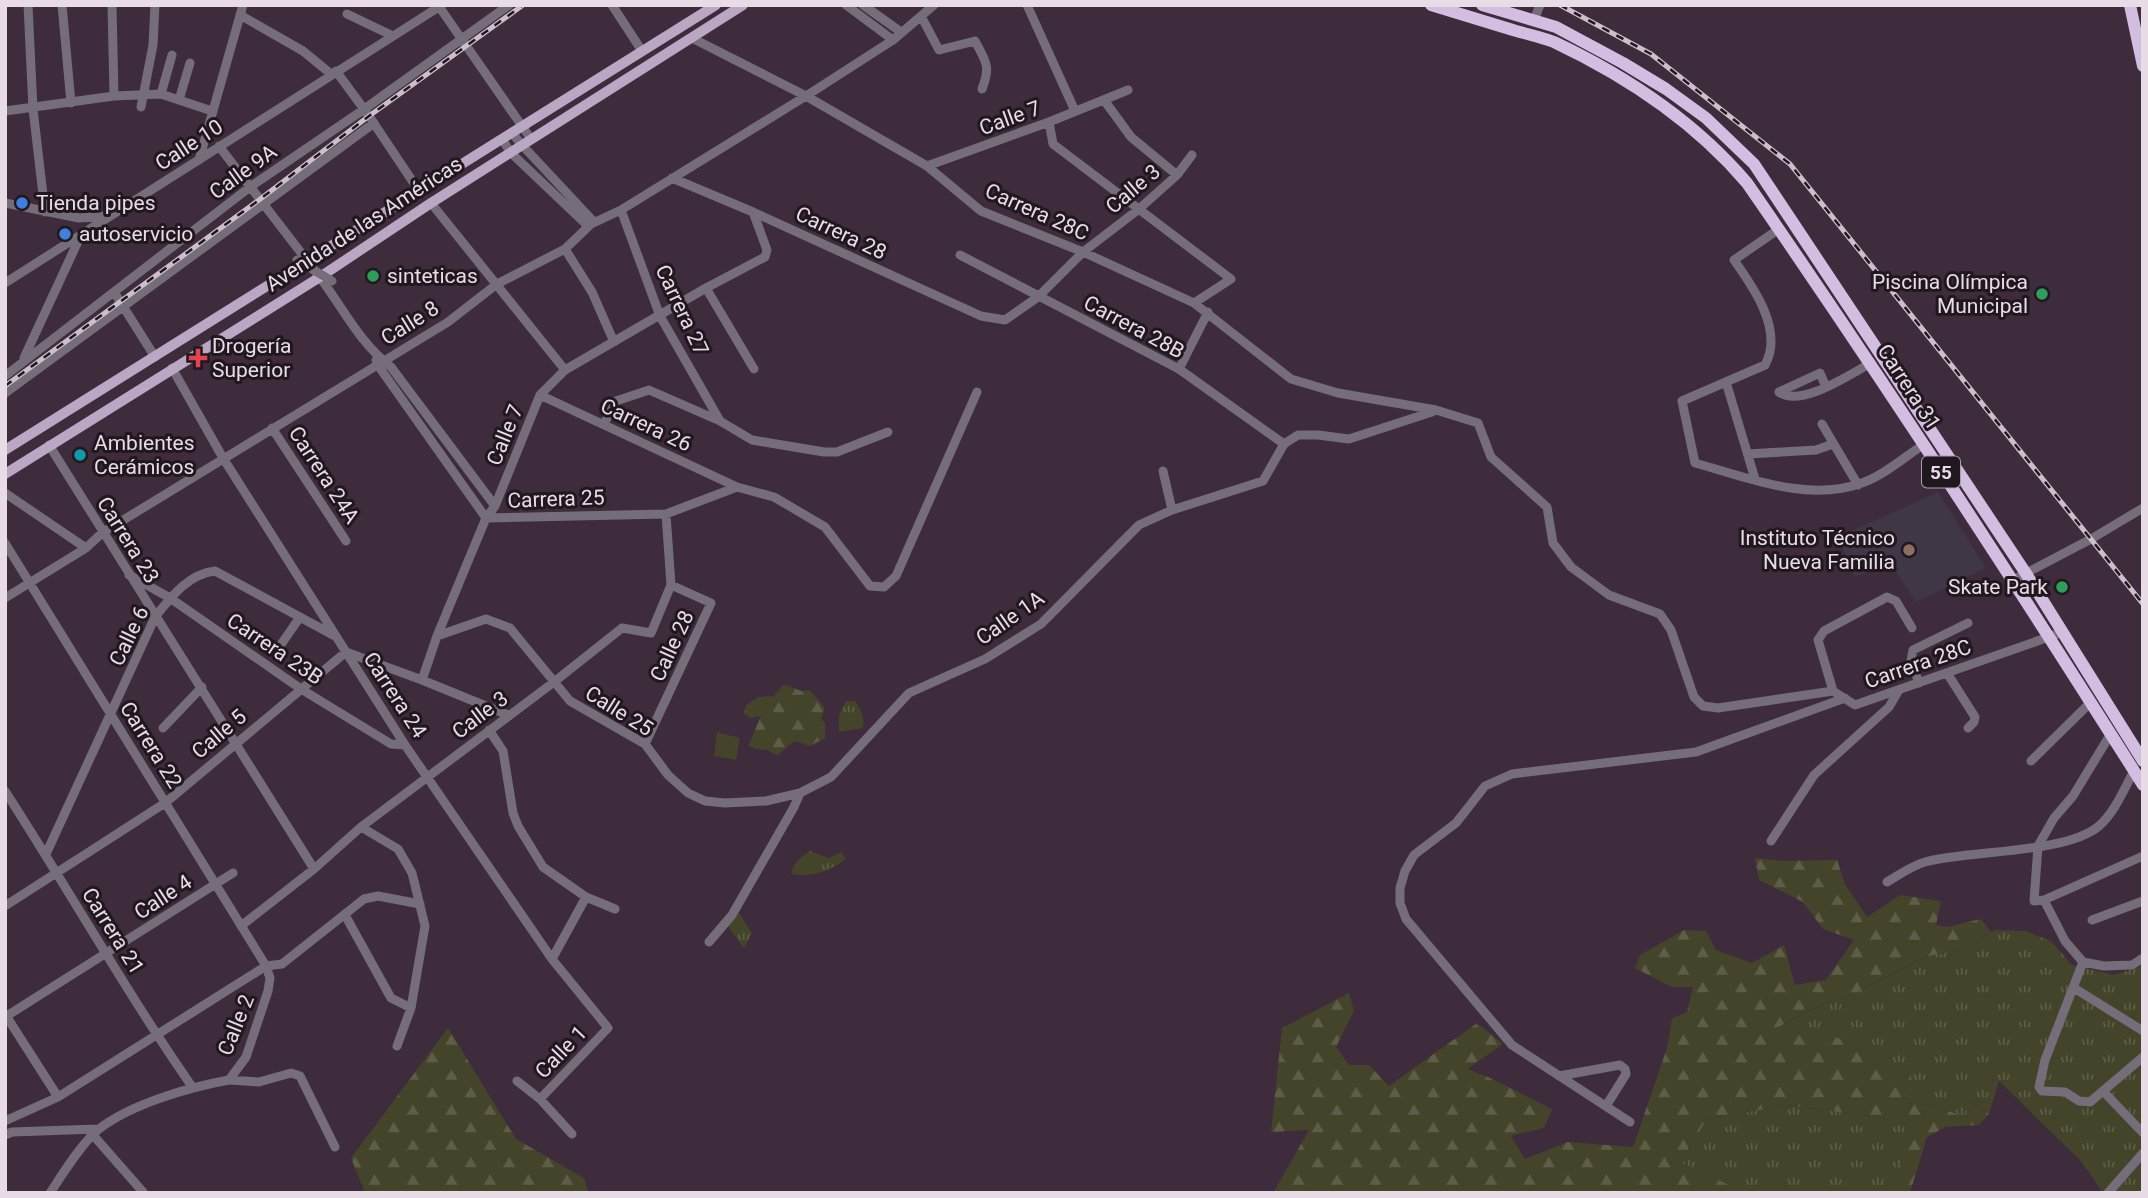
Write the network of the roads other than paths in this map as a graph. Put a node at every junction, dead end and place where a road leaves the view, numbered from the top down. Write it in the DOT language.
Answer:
graph roads {
  1 [pos="28,5"];
  2 [pos="62,5"];
  3 [pos="112,5"];
  4 [pos="155,5"];
  5 [pos="509,5"];
  6 [pos="612,5"];
  7 [pos="716,5"];
  8 [pos="743,5"];
  9 [pos="846,5"];
  10 [pos="863,5"];
  11 [pos="934,5"];
  12 [pos="1027,5"];
  13 [pos="1431,5"];
  14 [pos="1482,5"];
  15 [pos="1540,5"];
  16 [pos="2130,5"];
  17 [pos="440,6"];
  18 [pos="241,10"];
  19 [pos="347,14"];
  20 [pos="701,15"];
  21 [pos="921,16"];
  22 [pos="1534,20"];
  23 [pos="709,27"];
  24 [pos="1502,27"];
  25 [pos="901,32"];
  26 [pos="393,36"];
  27 [pos="692,38"];
  28 [pos="893,40"];
  29 [pos="462,41"];
  30 [pos="642,51"];
  31 [pos="172,55"];
  32 [pos="190,63"];
  33 [pos="2143,66"];
  34 [pos="333,73"];
  35 [pos="982,89"];
  36 [pos="1128,90"];
  37 [pos="143,94"];
  38 [pos="161,94"];
  39 [pos="114,96"];
  40 [pos="806,96"];
  41 [pos="178,100"];
  42 [pos="1104,100"];
  43 [pos="71,103"];
  44 [pos="141,107"];
  45 [pos="33,108"];
  46 [pos="363,110"];
  47 [pos="5,111"];
  48 [pos="212,111"];
  49 [pos="1075,111"];
  50 [pos="1049,122"];
  51 [pos="373,123"];
  52 [pos="517,130"];
  53 [pos="502,139"];
  54 [pos="526,142"];
  55 [pos="219,146"];
  56 [pos="511,153"];
  57 [pos="1192,155"];
  58 [pos="200,160"];
  59 [pos="927,166"];
  60 [pos="1177,175"];
  61 [pos="672,178"];
  62 [pos="250,187"];
  63 [pos="419,191"];
  64 [pos="5,203"];
  65 [pos="262,203"];
  66 [pos="430,203"];
  67 [pos="1139,209"];
  68 [pos="621,210"];
  69 [pos="45,212"];
  70 [pos="753,212"];
  71 [pos="108,216"];
  72 [pos="591,224"];
  73 [pos="1779,229"];
  74 [pos="81,236"];
  75 [pos="565,249"];
  76 [pos="1083,252"];
  77 [pos="960,255"];
  78 [pos="301,263"];
  79 [pos="326,277"];
  80 [pos="5,283"];
  81 [pos="497,284"];
  82 [pos="711,285"];
  83 [pos="114,292"];
  84 [pos="1038,297"];
  85 [pos="1194,303"];
  86 [pos="123,306"];
  87 [pos="1208,312"];
  88 [pos="660,316"];
  89 [pos="995,320"];
  90 [pos="614,341"];
  91 [pos="155,357"];
  92 [pos="23,359"];
  93 [pos="379,360"];
  94 [pos="1871,363"];
  95 [pos="172,368"];
  96 [pos="754,369"];
  97 [pos="1179,369"];
  98 [pos="565,370"];
  99 [pos="7,371"];
  100 [pos="1726,382"];
  101 [pos="1826,387"];
  102 [pos="977,391"];
  103 [pos="5,393"];
  104 [pos="540,396"];
  105 [pos="88,399"];
  106 [pos="1436,410"];
  107 [pos="98,414"];
  108 [pos="720,421"];
  109 [pos="604,424"];
  110 [pos="1822,424"];
  111 [pos="272,428"];
  112 [pos="888,432"];
  113 [pos="1284,444"];
  114 [pos="1833,444"];
  115 [pos="49,445"];
  116 [pos="1923,445"];
  117 [pos="5,450"];
  118 [pos="1748,454"];
  119 [pos="223,458"];
  120 [pos="1163,471"];
  121 [pos="5,474"];
  122 [pos="1755,479"];
  123 [pos="1858,485"];
  124 [pos="737,487"];
  125 [pos="5,493"];
  126 [pos="495,506"];
  127 [pos="2143,508"];
  128 [pos="1172,509"];
  129 [pos="666,514"];
  130 [pos="486,518"];
  131 [pos="102,533"];
  132 [pos="346,541"];
  133 [pos="5,542"];
  134 [pos="86,548"];
  135 [pos="2025,572"];
  136 [pos="128,574"];
  137 [pos="2013,580"];
  138 [pos="30,582"];
  139 [pos="671,584"];
  140 [pos="5,598"];
  141 [pos="170,598"];
  142 [pos="155,617"];
  143 [pos="300,617"];
  144 [pos="1968,622"];
  145 [pos="1912,628"];
  146 [pos="2056,635"];
  147 [pos="437,636"];
  148 [pos="336,637"];
  149 [pos="280,646"];
  150 [pos="346,652"];
  151 [pos="1947,673"];
  152 [pos="422,680"];
  153 [pos="554,682"];
  154 [pos="1919,683"];
  155 [pos="202,687"];
  156 [pos="301,689"];
  157 [pos="1899,690"];
  158 [pos="1833,691"];
  159 [pos="1845,698"];
  160 [pos="2090,703"];
  161 [pos="111,715"];
  162 [pos="508,715"];
  163 [pos="163,728"];
  164 [pos="1968,728"];
  165 [pos="489,730"];
  166 [pos="2110,735"];
  167 [pos="235,743"];
  168 [pos="645,744"];
  169 [pos="405,745"];
  170 [pos="2031,761"];
  171 [pos="2138,766"];
  172 [pos="427,778"];
  173 [pos="2143,785"];
  174 [pos="5,791"];
  175 [pos="800,793"];
  176 [pos="166,803"];
  177 [pos="361,827"];
  178 [pos="1771,841"];
  179 [pos="2038,846"];
  180 [pos="46,854"];
  181 [pos="2143,856"];
  182 [pos="314,869"];
  183 [pos="233,873"];
  184 [pos="57,874"];
  185 [pos="1887,882"];
  186 [pos="215,884"];
  187 [pos="586,897"];
  188 [pos="2044,900"];
  189 [pos="2143,901"];
  190 [pos="419,904"];
  191 [pos="5,906"];
  192 [pos="615,909"];
  193 [pos="345,915"];
  194 [pos="2092,920"];
  195 [pos="241,926"];
  196 [pos="709,942"];
  197 [pos="107,953"];
  198 [pos="2143,958"];
  199 [pos="552,959"];
  200 [pos="2083,962"];
  201 [pos="266,966"];
  202 [pos="2074,988"];
  203 [pos="411,1008"];
  204 [pos="6,1016"];
  205 [pos="608,1028"];
  206 [pos="2143,1031"];
  207 [pos="156,1035"];
  208 [pos="397,1046"];
  209 [pos="2141,1061"];
  210 [pos="1559,1076"];
  211 [pos="229,1080"];
  212 [pos="517,1081"];
  213 [pos="193,1088"];
  214 [pos="2103,1091"];
  215 [pos="58,1097"];
  216 [pos="540,1099"];
  217 [pos="1606,1106"];
  218 [pos="5,1121"];
  219 [pos="1630,1122"];
  220 [pos="96,1132"];
  221 [pos="2143,1133"];
  222 [pos="572,1134"];
  223 [pos="5,1135"];
  224 [pos="335,1147"];
  225 [pos="2143,1153"];
  226 [pos="142,1192"];
  227 [pos="50,1193"];
  228 [pos="2108,1193"];
  1 -- 45 [label="street"];
  2 -- 43 [label="street"];
  3 -- 39 [label="street"];
  4 -- 37 [label="street"];
  5 -- 29 [label="street, Calle 9A"];
  6 -- 30 [label="street"];
  7 -- 20 [label="main road, Avenida de las Américas"];
  8 -- 23 [label="main road, Avenida de las Américas"];
  9 -- 28 [label="street"];
  10 -- 25 [label="street"];
  11 -- 21 [label="street, Calle 8"];
  12 -- 49 [label="street"];
  13 -- 24 [label="highway, Carrera 31 / 55"];
  14 -- 22 [label="highway, Carrera 31 / 55"];
  15 -- 22 [label="street"];
  16 -- 33 [label="highway"];
  17 -- 26 [label="street, Calle 10"];
  17 -- 29 [label="street"];
  18 -- 34 [label="street"];
  18 -- 48 [label="street"];
  19 -- 26 [label="street"];
  20 -- 23 [label="main road"];
  20 -- 30 [label="main road, Avenida de las Américas"];
  21 -- 25 [label="street, Calle 8"];
  21 -- 35 [label="street"];
  22 -- 24 [label="highway"];
  22 -- 135 [label="highway, Carrera 31 / 55"];
  23 -- 27 [label="main road, Avenida de las Américas"];
  24 -- 73 [label="highway, Carrera 31 / 55"];
  25 -- 28 [label="street, Calle 8"];
  26 -- 34 [label="street, Calle 10"];
  27 -- 40 [label="street, Carrera 28C"];
  27 -- 54 [label="main road, Avenida de las Américas"];
  28 -- 40 [label="street, Calle 8"];
  29 -- 46 [label="street, Calle 9A"];
  29 -- 52 [label="street"];
  30 -- 52 [label="main road, Avenida de las Américas"];
  31 -- 38 [label="street"];
  32 -- 41 [label="street"];
  34 -- 46 [label="street"];
  34 -- 55 [label="street, Calle 10"];
  36 -- 42 [label="street, Calle 7"];
  37 -- 38 [label="street"];
  37 -- 39 [label="street"];
  37 -- 44 [label="street"];
  38 -- 41 [label="street"];
  39 -- 43 [label="street"];
  40 -- 59 [label="street, Carrera 28C"];
  40 -- 61 [label="street, Calle 8"];
  41 -- 48 [label="street"];
  42 -- 49 [label="street, Calle 7"];
  42 -- 60 [label="street"];
  43 -- 45 [label="street"];
  45 -- 47 [label="street"];
  45 -- 69 [label="street"];
  46 -- 51 [label="street"];
  46 -- 62 [label="street, Calle 9A"];
  48 -- 58 [label="street"];
  49 -- 50 [label="street, Calle 7"];
  50 -- 59 [label="street, Calle 7"];
  50 -- 67 [label="street"];
  51 -- 63 [label="street"];
  51 -- 65 [label="street, Calle 9A"];
  52 -- 53 [label="main road, Avenida de las Américas"];
  52 -- 54 [label="street"];
  53 -- 56 [label="street"];
  53 -- 63 [label="main road, Avenida de las Américas"];
  54 -- 56 [label="main road, Avenida de las Américas"];
  54 -- 72 [label="street"];
  55 -- 58 [label="street, Calle 10"];
  55 -- 62 [label="street"];
  56 -- 66 [label="main road, Avenida de las Américas"];
  56 -- 72 [label="street"];
  57 -- 60 [label="street, Calle 3"];
  58 -- 71 [label="street, Calle 10"];
  59 -- 76 [label="street, Carrera 28C"];
  60 -- 67 [label="street, Calle 3"];
  61 -- 68 [label="street, Calle 8"];
  61 -- 70 [label="street, Carrera 28"];
  62 -- 65 [label="street"];
  62 -- 83 [label="street, Calle 9A"];
  63 -- 78 [label="main road, Avenida de las Américas"];
  64 -- 69 [label="street"];
  65 -- 78 [label="street"];
  65 -- 86 [label="street, Calle 9A"];
  66 -- 79 [label="main road, Avenida de las Américas"];
  66 -- 81 [label="street"];
  67 -- 76 [label="street, Calle 3"];
  67 -- 85 [label="street"];
  68 -- 72 [label="street, Calle 8"];
  68 -- 88 [label="street, Carrera 27"];
  69 -- 71 [label="street"];
  70 -- 82 [label="street, Calle 7"];
  70 -- 89 [label="street, Carrera 28"];
  71 -- 74 [label="street, Calle 10"];
  72 -- 75 [label="street, Calle 8"];
  73 -- 94 [label="highway, Carrera 31 / 55"];
  73 -- 100 [label="street"];
  74 -- 80 [label="street, Calle 10"];
  74 -- 92 [label="street"];
  75 -- 81 [label="street, Calle 8"];
  75 -- 90 [label="street"];
  76 -- 84 [label="street, Calle 3"];
  76 -- 85 [label="street, Carrera 28C"];
  77 -- 84 [label="street, Carrera 28B"];
  78 -- 79 [label="street, bridge"];
  78 -- 91 [label="main road, Avenida de las Américas"];
  79 -- 93 [label="street, Carrera 25"];
  79 -- 95 [label="main road, Avenida de las Américas"];
  81 -- 93 [label="street, Calle 8"];
  81 -- 98 [label="street"];
  82 -- 88 [label="street, Calle 7"];
  82 -- 96 [label="street"];
  83 -- 86 [label="street"];
  83 -- 92 [label="street, Calle 9A"];
  84 -- 89 [label="street, Calle 3"];
  84 -- 97 [label="street, Carrera 28B"];
  85 -- 87 [label="street, Carrera 28C"];
  86 -- 91 [label="street"];
  86 -- 103 [label="street, Calle 9A"];
  87 -- 97 [label="street"];
  87 -- 106 [label="street, Carrera 28C"];
  88 -- 90 [label="street, Calle 7"];
  88 -- 108 [label="street, Carrera 27"];
  90 -- 98 [label="street, Calle 7"];
  91 -- 105 [label="main road, Avenida de las Américas"];
  92 -- 99 [label="street, Calle 9A"];
  93 -- 111 [label="street, Calle 8"];
  93 -- 126 [label="street, Carrera 25"];
  93 -- 130 [label="street, Carrera 25"];
  94 -- 101 [label="street"];
  94 -- 116 [label="highway, Carrera 31 / 55"];
  95 -- 107 [label="main road, Avenida de las Américas"];
  95 -- 119 [label="street, Carrera 24"];
  97 -- 113 [label="street, Carrera 28B"];
  98 -- 104 [label="street, Calle 7"];
  100 -- 118 [label="street"];
  100 -- 122 [label="street"];
  101 -- 101 [label="street"];
  102 -- 124 [label="street"];
  104 -- 109 [label="street, Carrera 26"];
  104 -- 126 [label="street, Calle 7"];
  105 -- 107 [label="main road"];
  105 -- 117 [label="main road, Avenida de las Américas"];
  106 -- 113 [label="street"];
  106 -- 158 [label="street"];
  107 -- 115 [label="main road, Avenida de las Américas"];
  108 -- 109 [label="street, Carrera 27"];
  108 -- 112 [label="street, Carrera 27"];
  109 -- 124 [label="street, Carrera 26"];
  110 -- 114 [label="street"];
  111 -- 119 [label="street, Calle 8"];
  111 -- 132 [label="street, Carrera 24A"];
  113 -- 128 [label="street, Calle 1A"];
  114 -- 118 [label="street"];
  114 -- 123 [label="street"];
  115 -- 121 [label="main road, Avenida de las Américas"];
  115 -- 131 [label="street, Carrera 23"];
  116 -- 123 [label="street"];
  116 -- 137 [label="highway, Carrera 31 / 55"];
  118 -- 122 [label="street"];
  119 -- 131 [label="street, Calle 8"];
  119 -- 148 [label="street, Carrera 24"];
  120 -- 128 [label="street"];
  122 -- 123 [label="street"];
  124 -- 129 [label="street, Carrera 25"];
  125 -- 134 [label="street"];
  126 -- 130 [label="street, Calle 7"];
  127 -- 135 [label="street"];
  128 -- 175 [label="street, Calle 1A"];
  129 -- 130 [label="street, Carrera 25"];
  129 -- 139 [label="street, Calle 3"];
  130 -- 147 [label="street, Calle 7"];
  131 -- 134 [label="street, Calle 8"];
  131 -- 136 [label="street, Carrera 23"];
  133 -- 138 [label="street, Carrera 22"];
  134 -- 138 [label="street, Calle 8"];
  135 -- 137 [label="street"];
  135 -- 146 [label="highway, Carrera 31 / 55"];
  136 -- 141 [label="street, Carrera 23B"];
  136 -- 142 [label="street, Carrera 23"];
  137 -- 146 [label="highway, Carrera 31 / 55"];
  138 -- 140 [label="street, Calle 8"];
  138 -- 161 [label="street, Carrera 22"];
  139 -- 153 [label="street, Calle 3"];
  139 -- 168 [label="street, Calle 28"];
  141 -- 142 [label="street, Calle 6"];
  141 -- 143 [label="street, Calle 6"];
  141 -- 156 [label="street, Carrera 23B"];
  142 -- 155 [label="street, Carrera 23"];
  142 -- 161 [label="street, Calle 6"];
  143 -- 148 [label="street"];
  143 -- 149 [label="street"];
  144 -- 154 [label="street"];
  145 -- 158 [label="street"];
  146 -- 151 [label="street, Carrera 28C"];
  146 -- 160 [label="highway, Carrera 31 / 55"];
  146 -- 171 [label="highway, Carrera 31 / 55"];
  147 -- 152 [label="street, Calle 7"];
  147 -- 153 [label="street, Calle 25"];
  148 -- 150 [label="street, Carrera 24"];
  150 -- 152 [label="street"];
  150 -- 156 [label="street, Calle 5"];
  150 -- 169 [label="street, Carrera 24"];
  151 -- 154 [label="street, Carrera 28C"];
  151 -- 164 [label="street"];
  152 -- 162 [label="street"];
  153 -- 162 [label="street, Calle 3"];
  153 -- 168 [label="street, Calle 25"];
  154 -- 157 [label="street, Carrera 28C"];
  155 -- 163 [label="street"];
  155 -- 167 [label="street, Carrera 23"];
  156 -- 167 [label="street, Calle 5"];
  156 -- 169 [label="street, Carrera 23B"];
  157 -- 159 [label="street, Carrera 28C"];
  157 -- 178 [label="street"];
  158 -- 159 [label="street, Carrera 28C"];
  159 -- 210 [label="street"];
  160 -- 166 [label="highway, Carrera 31 / 55"];
  160 -- 170 [label="street"];
  161 -- 176 [label="street, Carrera 22"];
  161 -- 180 [label="street, Calle 6"];
  162 -- 165 [label="street, Calle 3"];
  165 -- 172 [label="street, Calle 3"];
  165 -- 187 [label="street"];
  166 -- 171 [label="highway, Carrera 31 / 55"];
  166 -- 179 [label="street"];
  167 -- 176 [label="street, Calle 5"];
  167 -- 182 [label="street, Carrera 23"];
  168 -- 175 [label="street, Calle 25"];
  169 -- 172 [label="street, Carrera 24"];
  171 -- 173 [label="highway, Carrera 31 / 55"];
  171 -- 179 [label="street"];
  172 -- 177 [label="street, Calle 3"];
  172 -- 199 [label="street, Carrera 24"];
  174 -- 180 [label="street, Carrera 21"];
  175 -- 196 [label="street"];
  176 -- 184 [label="street, Calle 5"];
  176 -- 186 [label="street, Carrera 22"];
  177 -- 182 [label="street, Calle 3"];
  177 -- 190 [label="street"];
  179 -- 185 [label="street"];
  179 -- 188 [label="street"];
  180 -- 184 [label="street, Carrera 21"];
  181 -- 188 [label="street"];
  182 -- 195 [label="street, Calle 3"];
  183 -- 186 [label="street, Calle 4"];
  184 -- 191 [label="street, Calle 5"];
  184 -- 197 [label="street, Carrera 21"];
  186 -- 195 [label="street, Carrera 22"];
  186 -- 197 [label="street, Calle 4"];
  187 -- 192 [label="street"];
  187 -- 199 [label="street"];
  188 -- 200 [label="street"];
  189 -- 194 [label="street"];
  190 -- 193 [label="street"];
  190 -- 203 [label="street"];
  193 -- 201 [label="street"];
  193 -- 203 [label="street"];
  195 -- 201 [label="street, Carrera 22"];
  197 -- 204 [label="street, Calle 4"];
  197 -- 207 [label="street, Carrera 21"];
  198 -- 200 [label="street"];
  199 -- 205 [label="street, Carrera 24"];
  200 -- 202 [label="street"];
  201 -- 207 [label="street"];
  201 -- 211 [label="street, Calle 2"];
  202 -- 206 [label="street"];
  202 -- 214 [label="street"];
  203 -- 208 [label="street"];
  204 -- 215 [label="street"];
  205 -- 216 [label="street, Calle 1"];
  207 -- 213 [label="street, Carrera 21"];
  207 -- 215 [label="street"];
  209 -- 214 [label="street"];
  210 -- 217 [label="street"];
  210 -- 217 [label="street"];
  211 -- 213 [label="street, Calle 2"];
  211 -- 224 [label="street"];
  212 -- 216 [label="street, Calle 1"];
  213 -- 220 [label="street, Calle 2"];
  214 -- 221 [label="street"];
  215 -- 218 [label="street"];
  216 -- 222 [label="street, Calle 1"];
  217 -- 219 [label="street"];
  220 -- 223 [label="street"];
  220 -- 226 [label="street"];
  220 -- 227 [label="street"];
  225 -- 228 [label="street"];
}
